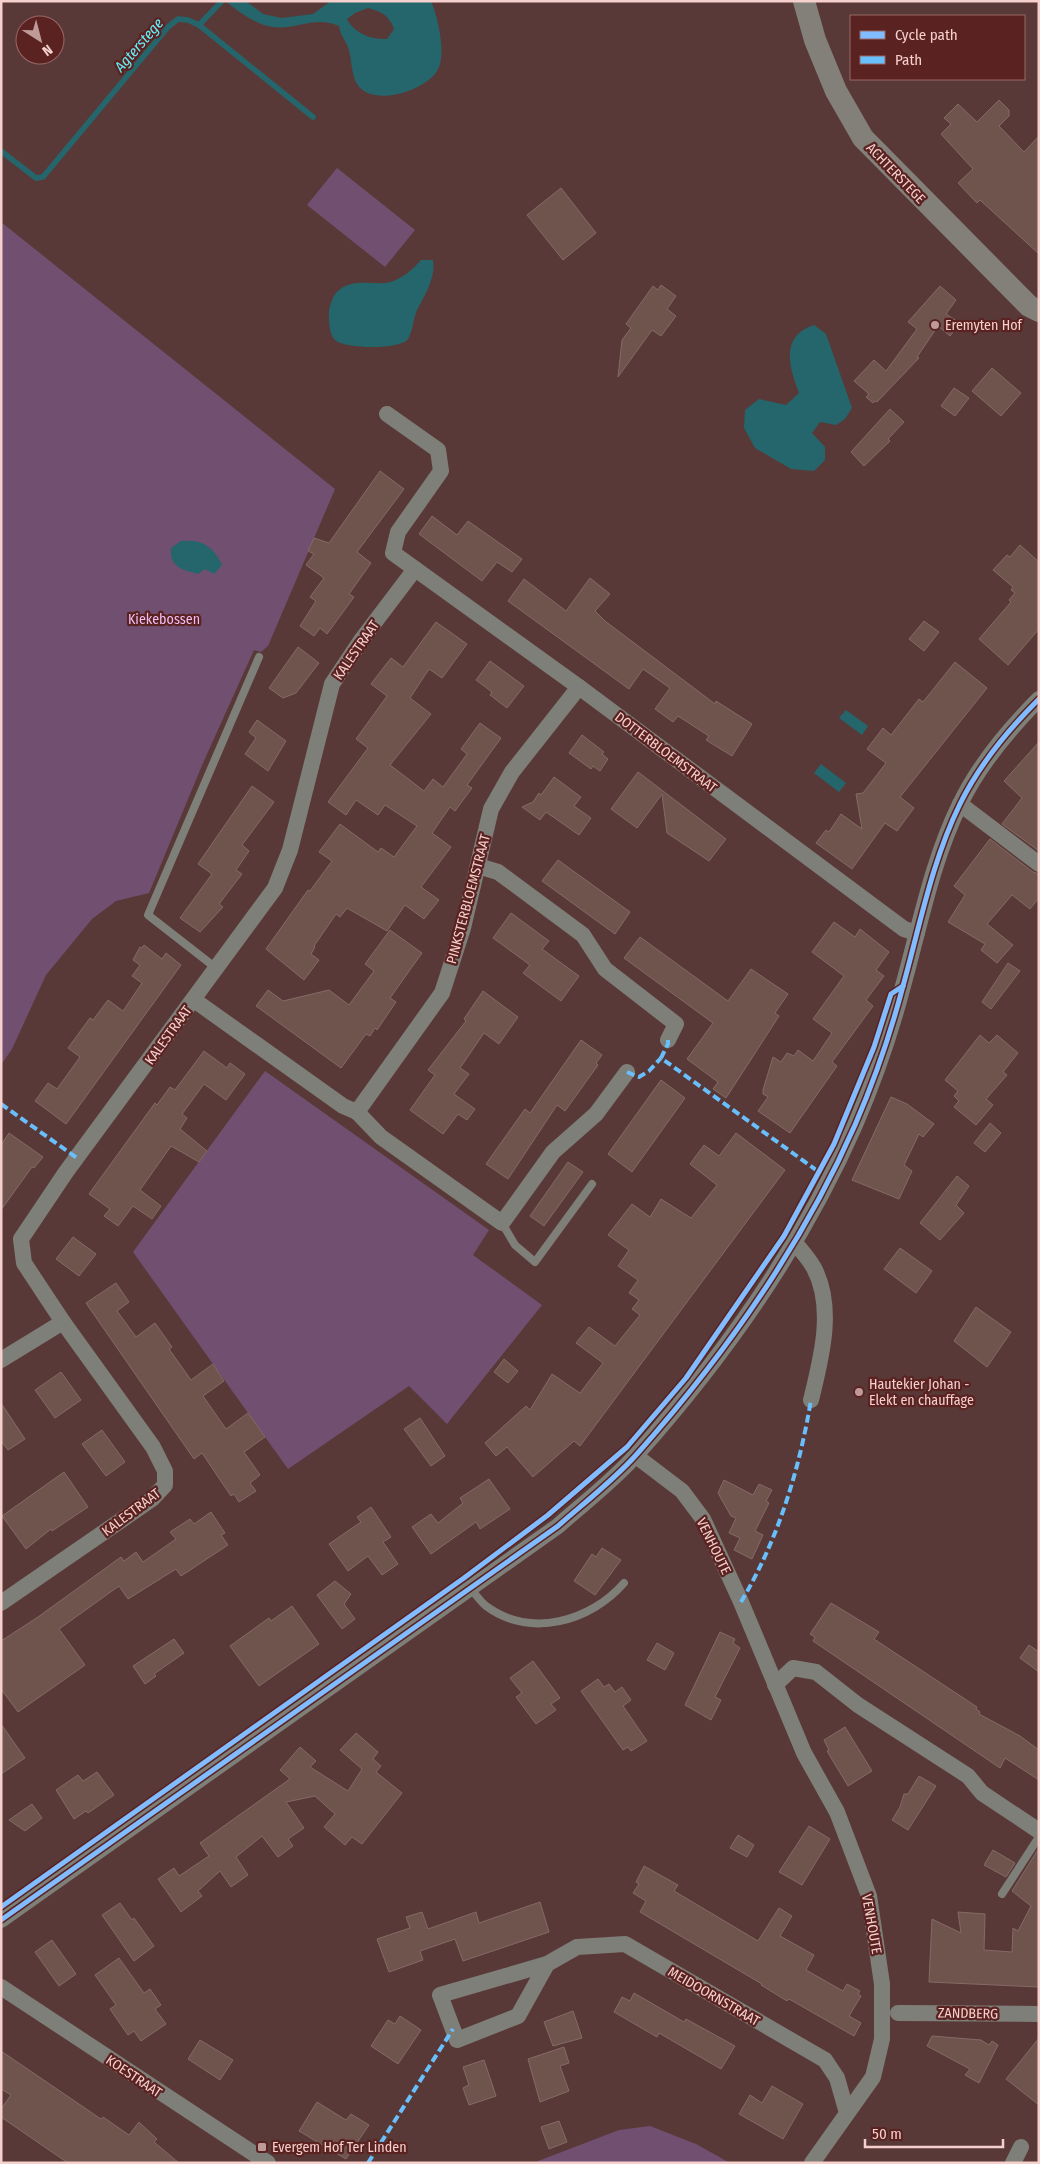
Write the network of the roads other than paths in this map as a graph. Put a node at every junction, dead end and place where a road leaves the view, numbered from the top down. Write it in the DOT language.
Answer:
graph roads {
  1 [pos="804,1"];
  2 [pos="1039,311"];
  3 [pos="387,414"];
  4 [pos="415,569"];
  5 [pos="259,657"];
  6 [pos="579,687"];
  7 [pos="1039,699"];
  8 [pos="960,804"];
  9 [pos="1039,864"];
  10 [pos="478,866"];
  11 [pos="916,932"];
  12 [pos="216,968"];
  13 [pos="194,1000"];
  14 [pos="668,1040"];
  15 [pos="628,1072"];
  16 [pos="357,1112"];
  17 [pos="592,1184"];
  18 [pos="502,1223"];
  19 [pos="795,1243"];
  20 [pos="63,1322"];
  21 [pos="1,1360"];
  22 [pos="811,1400"];
  23 [pos="636,1456"];
  24 [pos="624,1583"];
  25 [pos="471,1589"];
  26 [pos="1,1603"];
  27 [pos="774,1685"];
  28 [pos="1039,1831"];
  29 [pos="1039,1837"];
  30 [pos="1002,1894"];
  31 [pos="1,1920"];
  32 [pos="547,1964"];
  33 [pos="1,1987"];
  34 [pos="898,2012"];
  35 [pos="1039,2014"];
  36 [pos="847,2113"];
  37 [pos="1021,2147"];
  38 [pos="268,2163"];
  39 [pos="812,2163"];
  40 [pos="1013,2163"];
  1 -- 2 [label="street, ACHTERSTEGE"];
  3 -- 4 [label="street"];
  4 -- 6 [label="street, DOTTERBLOEMSTRAAT"];
  4 -- 12 [label="street, KALESTRAAT"];
  5 -- 12 [label="lane"];
  6 -- 10 [label="street, PINKSTERBLOEMSTRAAT"];
  6 -- 11 [label="street, DOTTERBLOEMSTRAAT"];
  7 -- 8 [label="street"];
  8 -- 9 [label="street"];
  8 -- 11 [label="street"];
  10 -- 14 [label="street"];
  10 -- 16 [label="street, PINKSTERBLOEMSTRAAT"];
  11 -- 19 [label="street"];
  12 -- 13 [label="street, KALESTRAAT"];
  13 -- 16 [label="street"];
  13 -- 20 [label="street, KALESTRAAT"];
  15 -- 18 [label="street"];
  16 -- 18 [label="street"];
  17 -- 18 [label="lane"];
  19 -- 22 [label="street"];
  19 -- 23 [label="street"];
  20 -- 21 [label="street"];
  20 -- 26 [label="street, KALESTRAAT"];
  23 -- 25 [label="street"];
  23 -- 27 [label="street, VENHOUTE"];
  24 -- 25 [label="lane"];
  25 -- 31 [label="street"];
  27 -- 28 [label="street"];
  27 -- 36 [label="street, VENHOUTE"];
  29 -- 30 [label="lane"];
  32 -- 32 [label="street, MEIDOORNSTRAAT"];
  32 -- 36 [label="street, MEIDOORNSTRAAT"];
  33 -- 38 [label="street, KOESTRAAT"];
  34 -- 35 [label="street, ZANDBERG"];
  36 -- 39 [label="street, VENHOUTE"];
  37 -- 40 [label="street"];
}
